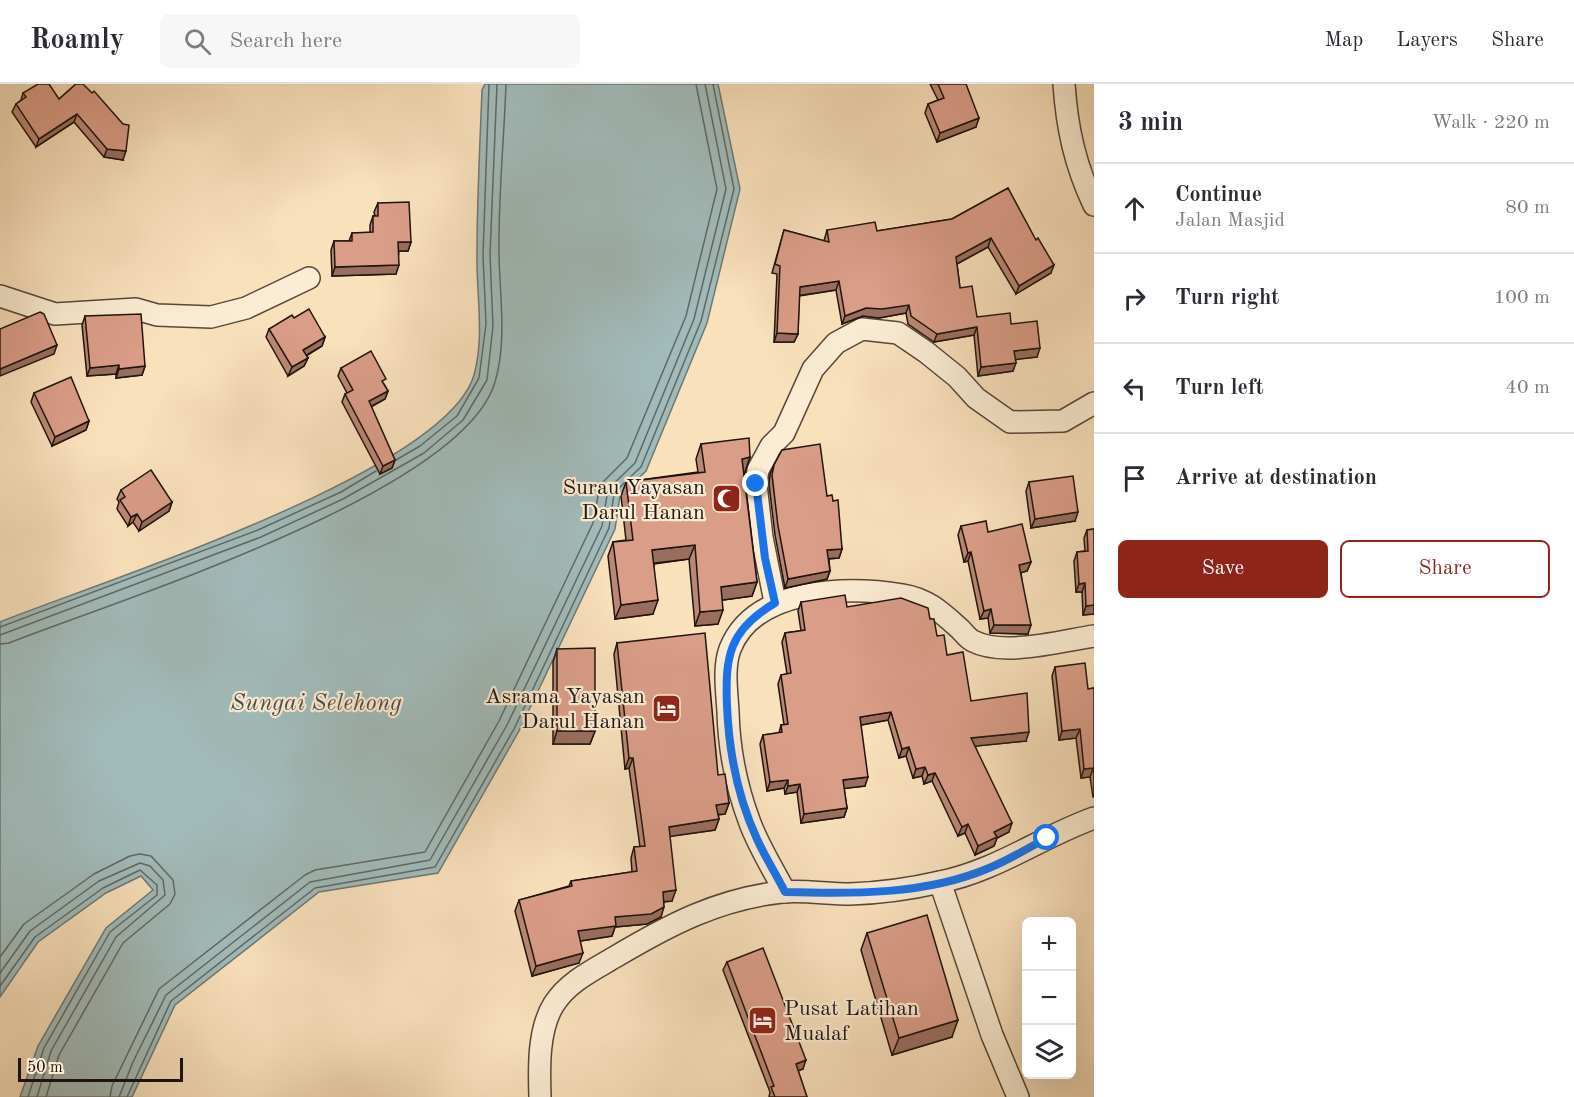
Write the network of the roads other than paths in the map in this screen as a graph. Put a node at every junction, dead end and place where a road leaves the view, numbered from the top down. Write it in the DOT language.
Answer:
graph roads {
  1 [pos="1064,84"];
  2 [pos="1094,205"];
  3 [pos="309,278"];
  4 [pos="0,296"];
  5 [pos="1094,403"];
  6 [pos="775,603"];
  7 [pos="1094,636"];
  8 [pos="1094,818"];
  9 [pos="940,882"];
  10 [pos="785,892"];
  11 [pos="540,1097"];
  12 [pos="1018,1097"];
  1 -- 2 [label="street"];
  3 -- 4 [label="street"];
  5 -- 6 [label="street"];
  6 -- 7 [label="street"];
  6 -- 10 [label="street"];
  8 -- 9 [label="street"];
  9 -- 10 [label="street"];
  9 -- 12 [label="street"];
  10 -- 11 [label="street"];
}
